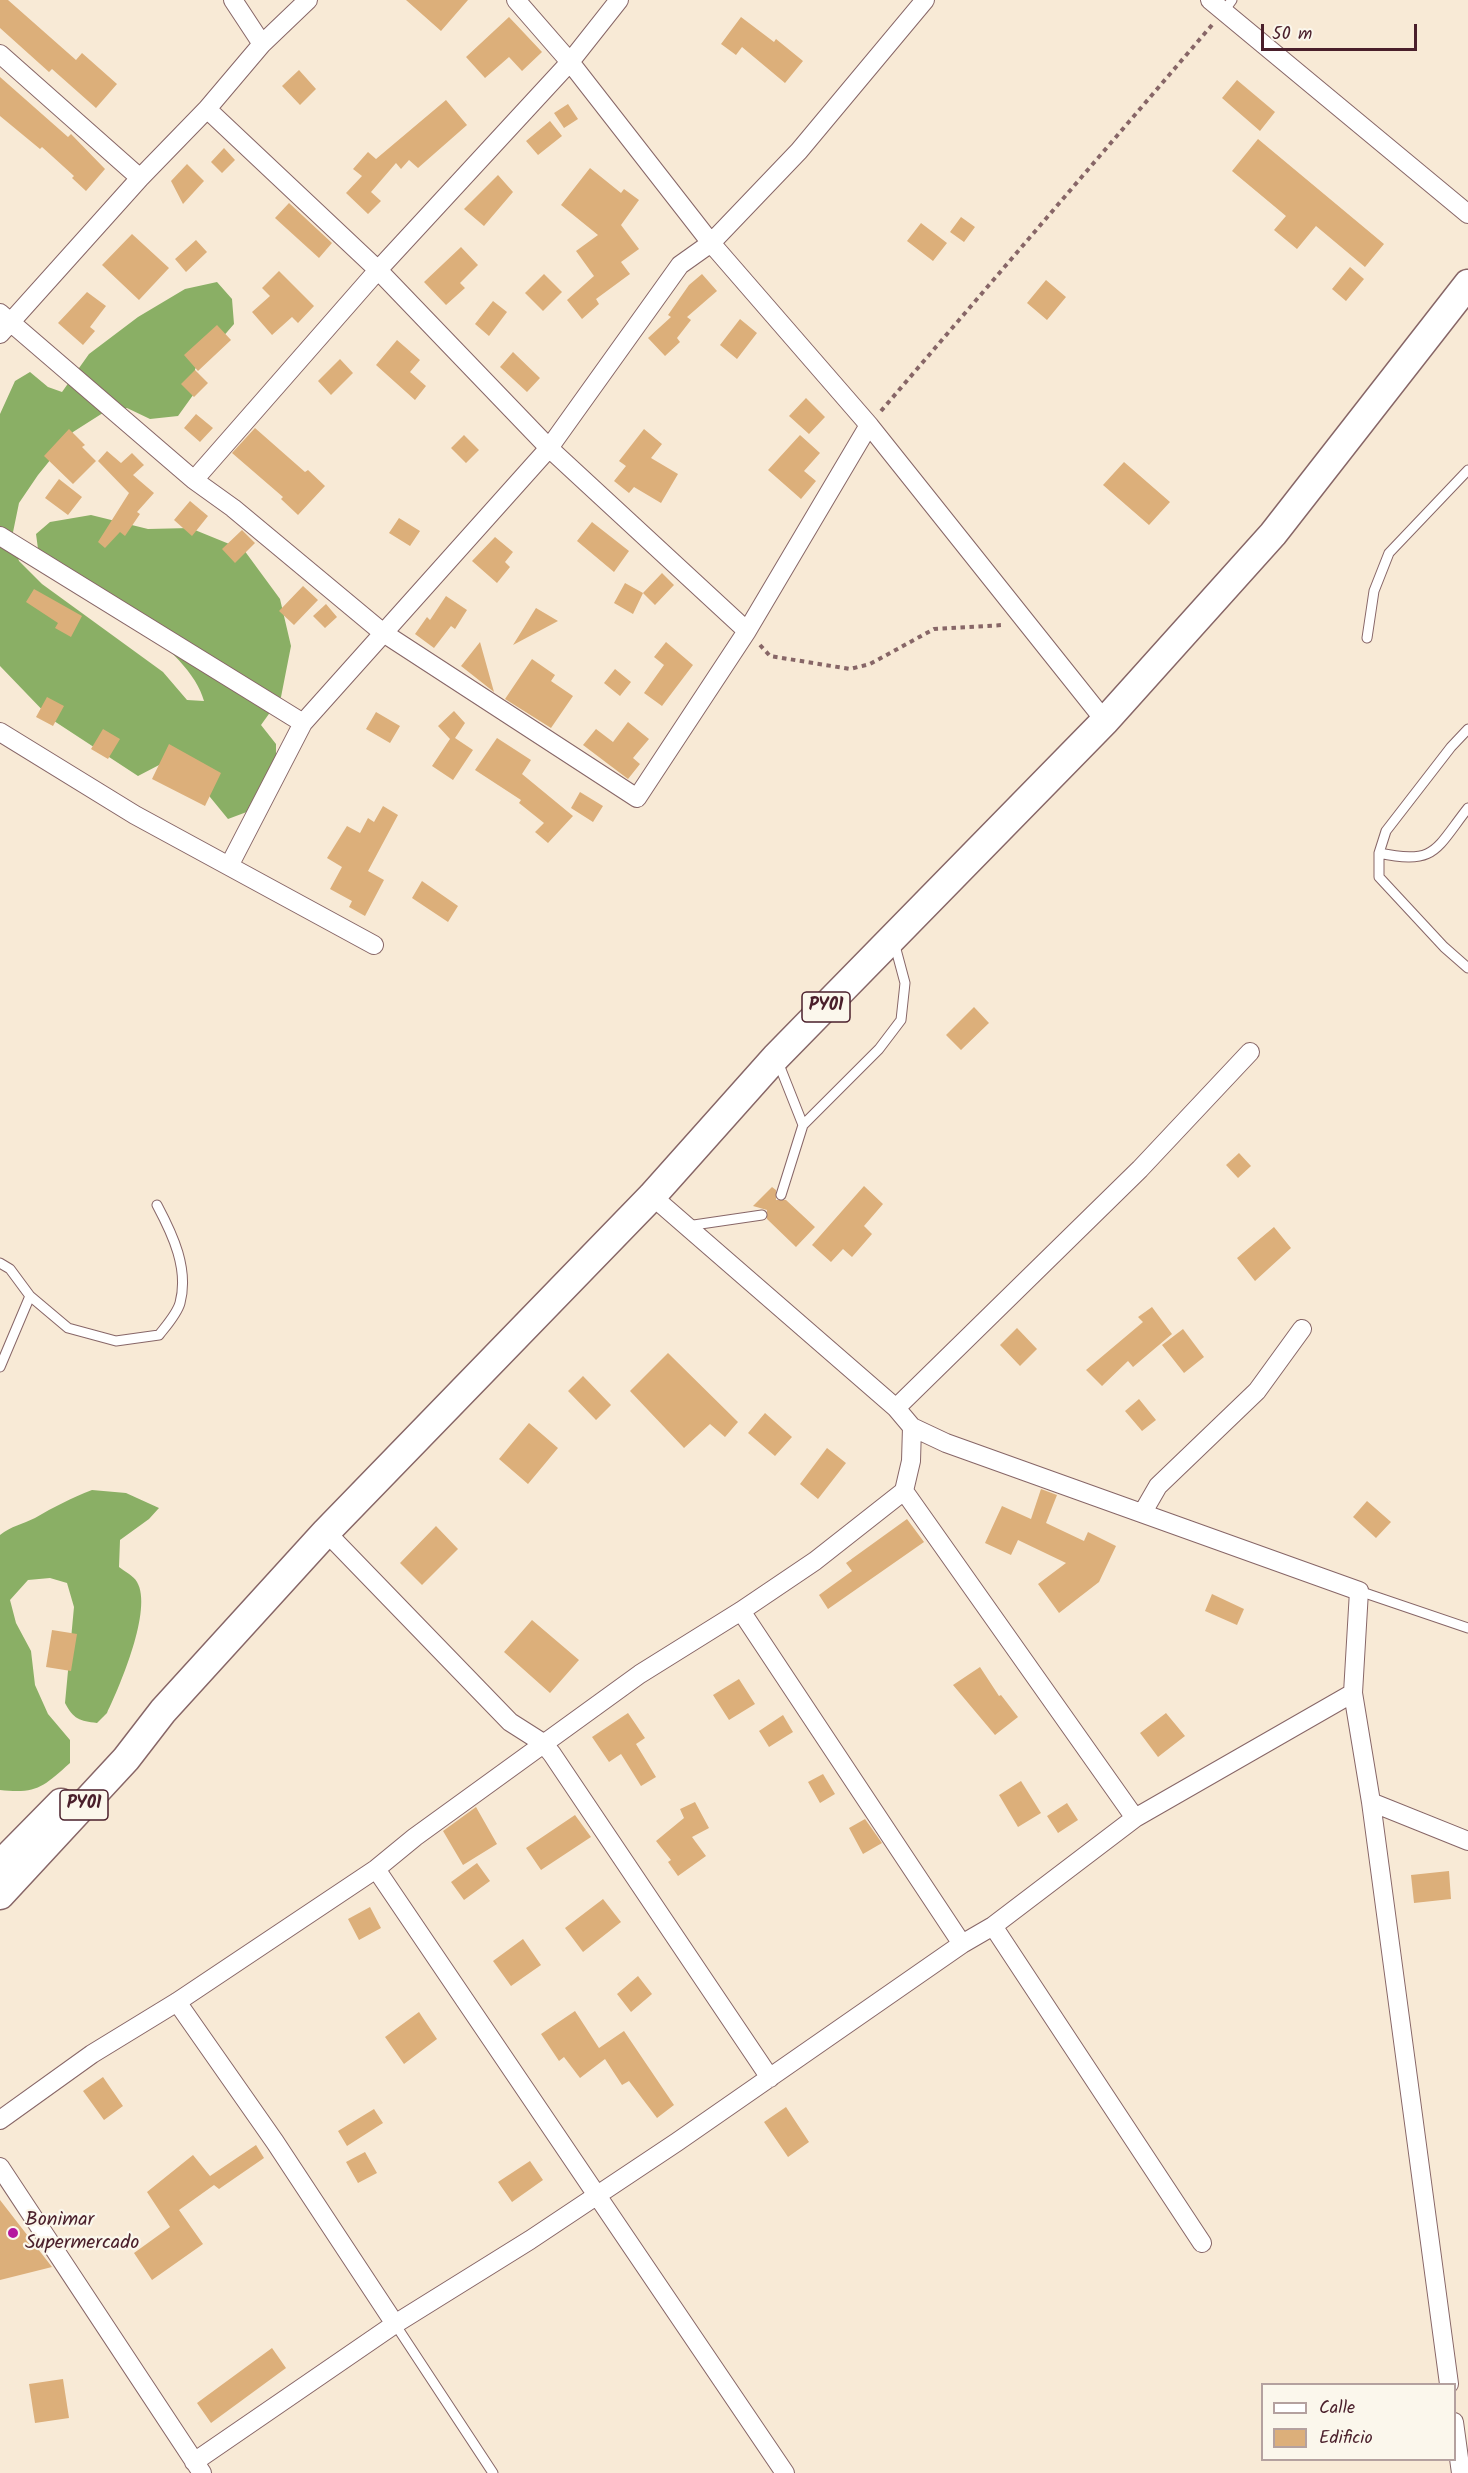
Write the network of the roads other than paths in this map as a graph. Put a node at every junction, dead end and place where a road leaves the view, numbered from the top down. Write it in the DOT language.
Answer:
graph roads {
  1 [pos="233,0"];
  2 [pos="308,0"];
  3 [pos="516,0"];
  4 [pos="619,0"];
  5 [pos="925,0"];
  6 [pos="1222,4"];
  7 [pos="262,44"];
  8 [pos="0,54"];
  9 [pos="570,62"];
  10 [pos="207,109"];
  11 [pos="140,178"];
  12 [pos="1468,214"];
  13 [pos="711,243"];
  14 [pos="378,270"];
  15 [pos="1468,284"];
  16 [pos="4,323"];
  17 [pos="869,425"];
  18 [pos="549,448"];
  19 [pos="1468,470"];
  20 [pos="194,480"];
  21 [pos="0,536"];
  22 [pos="747,631"];
  23 [pos="382,632"];
  24 [pos="1367,638"];
  25 [pos="1105,721"];
  26 [pos="303,723"];
  27 [pos="1468,729"];
  28 [pos="0,732"];
  29 [pos="1468,808"];
  30 [pos="1379,853"];
  31 [pos="229,866"];
  32 [pos="893,940"];
  33 [pos="375,945"];
  34 [pos="1468,968"];
  35 [pos="1250,1052"];
  36 [pos="776,1057"];
  37 [pos="803,1125"];
  38 [pos="782,1195"];
  39 [pos="652,1196"];
  40 [pos="157,1205"];
  41 [pos="762,1215"];
  42 [pos="687,1226"];
  43 [pos="0,1263"];
  44 [pos="30,1296"];
  45 [pos="1302,1329"];
  46 [pos="0,1367"];
  47 [pos="896,1408"];
  48 [pos="912,1427"];
  49 [pos="904,1491"];
  50 [pos="1143,1512"];
  51 [pos="326,1532"];
  52 [pos="1359,1592"];
  53 [pos="741,1611"];
  54 [pos="1468,1628"];
  55 [pos="1353,1693"];
  56 [pos="163,1711"];
  57 [pos="543,1743"];
  58 [pos="1371,1802"];
  59 [pos="1135,1818"];
  60 [pos="1468,1841"];
  61 [pos="0,1865"];
  62 [pos="376,1869"];
  63 [pos="0,1895"];
  64 [pos="993,1926"];
  65 [pos="962,1944"];
  66 [pos="177,2002"];
  67 [pos="770,2078"];
  68 [pos="0,2120"];
  69 [pos="0,2167"];
  70 [pos="596,2196"];
  71 [pos="1202,2243"];
  72 [pos="395,2325"];
  73 [pos="1449,2383"];
  74 [pos="1456,2430"];
  75 [pos="198,2467"];
  76 [pos="493,2473"];
  77 [pos="785,2473"];
  78 [pos="1461,2473"];
  1 -- 7 [label="street"];
  2 -- 7 [label="street"];
  3 -- 9 [label="street"];
  4 -- 9 [label="street"];
  5 -- 13 [label="street"];
  6 -- 12 [label="street"];
  7 -- 10 [label="street"];
  8 -- 11 [label="street"];
  9 -- 13 [label="street"];
  9 -- 14 [label="street"];
  10 -- 11 [label="street"];
  10 -- 14 [label="street"];
  11 -- 16 [label="street"];
  13 -- 17 [label="street"];
  13 -- 18 [label="street"];
  14 -- 18 [label="street"];
  14 -- 20 [label="street"];
  15 -- 25 [label="highway, PY01"];
  16 -- 20 [label="street"];
  17 -- 22 [label="street"];
  17 -- 25 [label="street"];
  18 -- 22 [label="street"];
  18 -- 23 [label="street"];
  19 -- 24 [label="lane"];
  20 -- 23 [label="street"];
  21 -- 26 [label="street"];
  22 -- 23 [label="street"];
  23 -- 26 [label="street"];
  25 -- 32 [label="highway, PY01"];
  26 -- 31 [label="street"];
  27 -- 30 [label="lane"];
  28 -- 31 [label="street"];
  29 -- 30 [label="lane"];
  30 -- 34 [label="lane"];
  31 -- 33 [label="street"];
  32 -- 36 [label="highway, PY01"];
  32 -- 37 [label="lane"];
  35 -- 47 [label="street"];
  36 -- 37 [label="lane"];
  36 -- 39 [label="highway, PY01"];
  37 -- 38 [label="lane"];
  39 -- 42 [label="street"];
  39 -- 51 [label="highway, PY01"];
  40 -- 44 [label="lane"];
  41 -- 42 [label="lane"];
  42 -- 47 [label="street"];
  43 -- 44 [label="lane"];
  44 -- 46 [label="lane"];
  45 -- 50 [label="street"];
  47 -- 48 [label="street"];
  48 -- 49 [label="street"];
  48 -- 50 [label="street"];
  49 -- 53 [label="street"];
  49 -- 59 [label="street"];
  50 -- 52 [label="street"];
  51 -- 56 [label="highway, PY01"];
  51 -- 57 [label="street"];
  52 -- 54 [label="lane"];
  52 -- 55 [label="street"];
  53 -- 57 [label="street"];
  53 -- 65 [label="street"];
  55 -- 58 [label="street"];
  55 -- 59 [label="street"];
  56 -- 61 [label="highway, PY01"];
  56 -- 63 [label="highway, PY01"];
  57 -- 62 [label="street"];
  57 -- 67 [label="street"];
  58 -- 60 [label="street"];
  58 -- 73 [label="street"];
  59 -- 64 [label="street"];
  62 -- 66 [label="street"];
  62 -- 70 [label="street"];
  64 -- 65 [label="street"];
  64 -- 71 [label="street"];
  65 -- 67 [label="street"];
  66 -- 68 [label="street"];
  66 -- 72 [label="street"];
  67 -- 70 [label="street"];
  69 -- 75 [label="street"];
  70 -- 72 [label="street"];
  70 -- 77 [label="street"];
  72 -- 75 [label="street"];
  72 -- 76 [label="lane"];
  74 -- 78 [label="street"];
}
